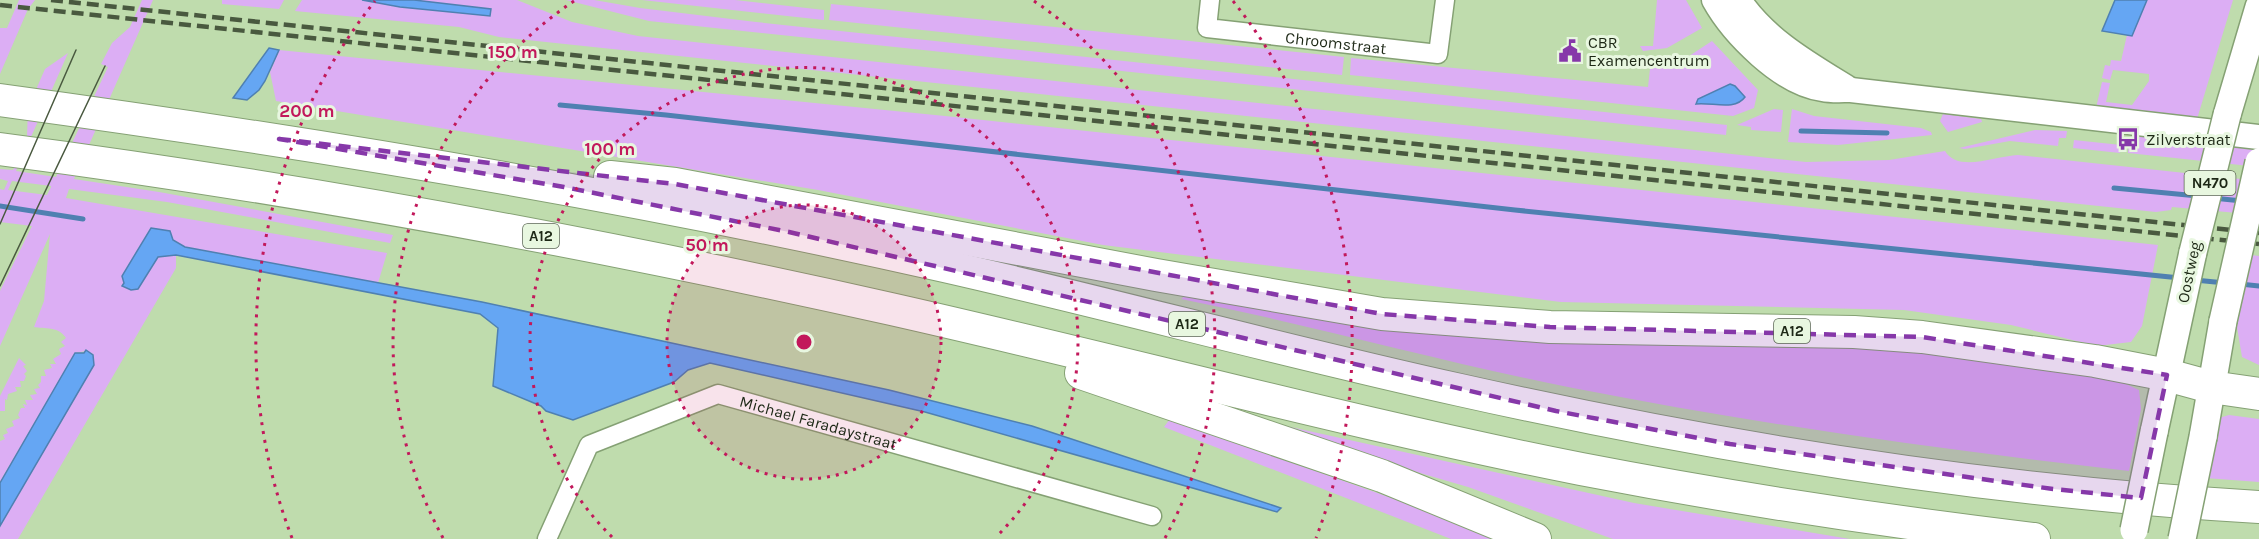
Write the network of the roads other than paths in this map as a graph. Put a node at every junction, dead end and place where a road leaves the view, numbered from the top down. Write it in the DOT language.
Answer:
graph roads {
  1 [pos="1210,0"];
  2 [pos="1444,0"];
  3 [pos="1714,0"];
  4 [pos="1739,0"];
  5 [pos="2259,7"];
  6 [pos="1851,90"];
  7 [pos="0,100"];
  8 [pos="2259,137"];
  9 [pos="279,139"];
  10 [pos="0,149"];
  11 [pos="2259,162"];
  12 [pos="898,311"];
  13 [pos="2167,375"];
  14 [pos="2211,387"];
  15 [pos="2259,394"];
  16 [pos="2259,507"];
  17 [pos="1152,516"];
  18 [pos="547,539"];
  19 [pos="1535,539"];
  20 [pos="2034,539"];
  21 [pos="2132,539"];
  22 [pos="2182,539"];
  1 -- 2 [label="street, Chroomstraat"];
  3 -- 6 [label="street"];
  4 -- 6 [label="street"];
  5 -- 13 [label="main road, Oostweg / N470, bridge"];
  6 -- 8 [label="street"];
  7 -- 9 [label="highway, A12"];
  9 -- 13 [label="highway, A12"];
  9 -- 16 [label="highway, A12"];
  10 -- 12 [label="highway, A12"];
  11 -- 14 [label="main road, N470, bridge"];
  12 -- 19 [label="highway, A12"];
  12 -- 20 [label="highway, A12"];
  13 -- 14 [label="highway, A12"];
  13 -- 21 [label="main road, Oostweg / N470, bridge"];
  14 -- 15 [label="highway, A12"];
  14 -- 22 [label="main road, N470, bridge"];
  17 -- 18 [label="street, Michael Faradaystraat"];
}
